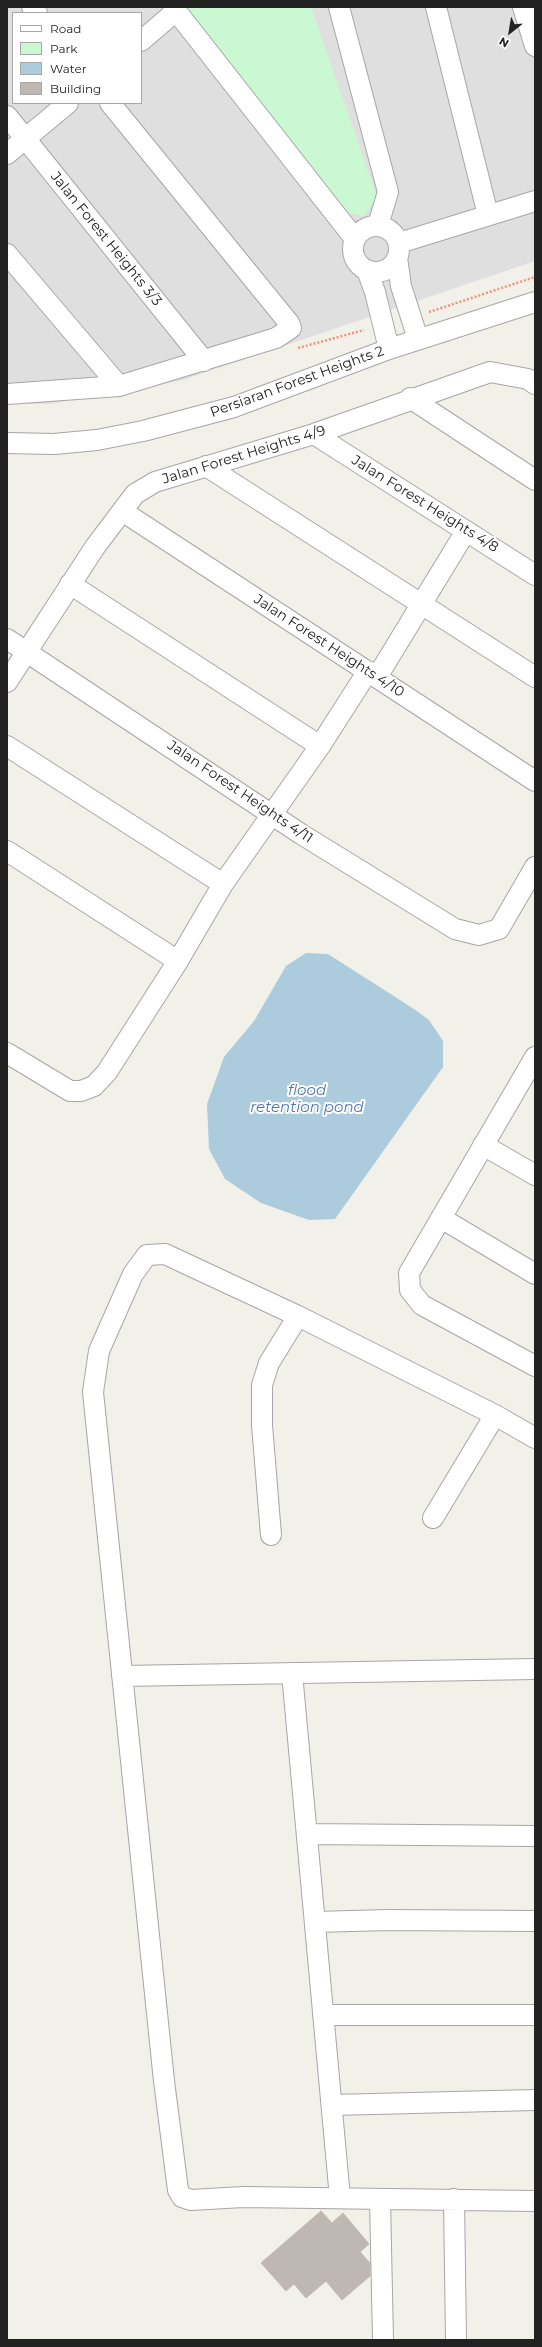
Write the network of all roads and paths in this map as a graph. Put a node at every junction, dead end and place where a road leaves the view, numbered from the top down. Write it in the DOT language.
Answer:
graph roads {
  1 [pos="339,7"];
  2 [pos="436,7"];
  3 [pos="523,7"];
  4 [pos="174,9"];
  5 [pos="142,40"];
  6 [pos="535,46"];
  7 [pos="67,104"];
  8 [pos="111,104"];
  9 [pos="7,116"];
  10 [pos="25,139"];
  11 [pos="7,154"];
  12 [pos="535,201"];
  13 [pos="488,215"];
  14 [pos="378,226"];
  15 [pos="354,239"];
  16 [pos="398,251"];
  17 [pos="7,254"];
  18 [pos="367,270"];
  19 [pos="535,302"];
  20 [pos="418,339"];
  21 [pos="389,349"];
  22 [pos="204,361"];
  23 [pos="535,384"];
  24 [pos="118,386"];
  25 [pos="10,391"];
  26 [pos="410,398"];
  27 [pos="314,434"];
  28 [pos="7,443"];
  29 [pos="206,466"];
  30 [pos="535,480"];
  31 [pos="122,511"];
  32 [pos="466,531"];
  33 [pos="535,575"];
  34 [pos="70,584"];
  35 [pos="420,605"];
  36 [pos="7,639"];
  37 [pos="27,650"];
  38 [pos="372,674"];
  39 [pos="535,677"];
  40 [pos="7,682"];
  41 [pos="7,746"];
  42 [pos="320,746"];
  43 [pos="535,781"];
  44 [pos="273,814"];
  45 [pos="7,851"];
  46 [pos="535,867"];
  47 [pos="224,884"];
  48 [pos="178,961"];
  49 [pos="7,1053"];
  50 [pos="532,1067"];
  51 [pos="484,1145"];
  52 [pos="535,1175"];
  53 [pos="441,1218"];
  54 [pos="535,1274"];
  55 [pos="298,1316"];
  56 [pos="535,1366"];
  57 [pos="495,1415"];
  58 [pos="535,1438"];
  59 [pos="433,1518"];
  60 [pos="271,1535"];
  61 [pos="535,1669"];
  62 [pos="292,1673"];
  63 [pos="122,1676"];
  64 [pos="307,1834"];
  65 [pos="535,1836"];
  66 [pos="535,1921"];
  67 [pos="315,1922"];
  68 [pos="323,2015"];
  69 [pos="535,2015"];
  70 [pos="535,2100"];
  71 [pos="332,2105"];
  72 [pos="340,2198"];
  73 [pos="380,2199"];
  74 [pos="454,2200"];
  75 [pos="535,2201"];
  76 [pos="382,2340"];
  77 [pos="456,2340"];
  1 -- 14 [label="street"];
  2 -- 13 [label="street"];
  3 -- 6 [label="street"];
  4 -- 5 [label="street"];
  4 -- 15 [label="street"];
  7 -- 10 [label="street"];
  8 -- 22 [label="street"];
  9 -- 10 [label="street, Jalan Forest Heights 3/3"];
  10 -- 11 [label="street"];
  10 -- 22 [label="street, Jalan Forest Heights 3/3"];
  12 -- 13 [label="street"];
  13 -- 16 [label="street"];
  14 -- 15 [label="street"];
  14 -- 16 [label="street"];
  15 -- 18 [label="street"];
  16 -- 18 [label="street"];
  16 -- 20 [label="street"];
  17 -- 24 [label="street"];
  18 -- 21 [label="street"];
  19 -- 20 [label="street, Persiaran Forest Heights 2"];
  20 -- 21 [label="street, Persiaran Forest Heights 2"];
  21 -- 28 [label="street, Persiaran Forest Heights 2"];
  22 -- 24 [label="street"];
  23 -- 26 [label="street, Jalan Forest Heights 4/9"];
  24 -- 25 [label="street"];
  26 -- 27 [label="street, Jalan Forest Heights 4/9"];
  26 -- 30 [label="street"];
  27 -- 29 [label="street, Jalan Forest Heights 4/9"];
  27 -- 32 [label="street, Jalan Forest Heights 4/8"];
  29 -- 31 [label="street, Jalan Forest Heights 4/9"];
  29 -- 35 [label="street"];
  31 -- 34 [label="street, Jalan Forest Heights 4/9"];
  31 -- 38 [label="street, Jalan Forest Heights 4/10"];
  32 -- 33 [label="street, Jalan Forest Heights 4/8"];
  32 -- 35 [label="street"];
  34 -- 37 [label="street, Jalan Forest Heights 4/9"];
  34 -- 42 [label="street"];
  35 -- 38 [label="street"];
  35 -- 39 [label="street"];
  36 -- 37 [label="street, Jalan Forest Heights 4/11"];
  37 -- 40 [label="street, Jalan Forest Heights 4/9"];
  37 -- 44 [label="street, Jalan Forest Heights 4/11"];
  38 -- 42 [label="street"];
  38 -- 43 [label="street, Jalan Forest Heights 4/10"];
  41 -- 47 [label="street"];
  42 -- 44 [label="street"];
  44 -- 46 [label="street, Jalan Forest Heights 4/11"];
  44 -- 47 [label="street"];
  45 -- 48 [label="street"];
  47 -- 48 [label="street"];
  48 -- 49 [label="street"];
  50 -- 51 [label="street"];
  51 -- 52 [label="street"];
  51 -- 53 [label="street"];
  53 -- 54 [label="street"];
  53 -- 56 [label="street"];
  55 -- 57 [label="street"];
  55 -- 60 [label="street"];
  55 -- 63 [label="street"];
  57 -- 58 [label="street"];
  57 -- 59 [label="street"];
  61 -- 62 [label="street"];
  62 -- 63 [label="street"];
  62 -- 64 [label="street"];
  63 -- 72 [label="street"];
  64 -- 65 [label="street"];
  64 -- 67 [label="street"];
  66 -- 67 [label="street"];
  67 -- 68 [label="street"];
  68 -- 69 [label="street"];
  68 -- 71 [label="street"];
  70 -- 71 [label="street"];
  71 -- 72 [label="street"];
  72 -- 73 [label="street"];
  73 -- 74 [label="street"];
  73 -- 76 [label="street"];
  74 -- 75 [label="street"];
  74 -- 77 [label="street"];
}
